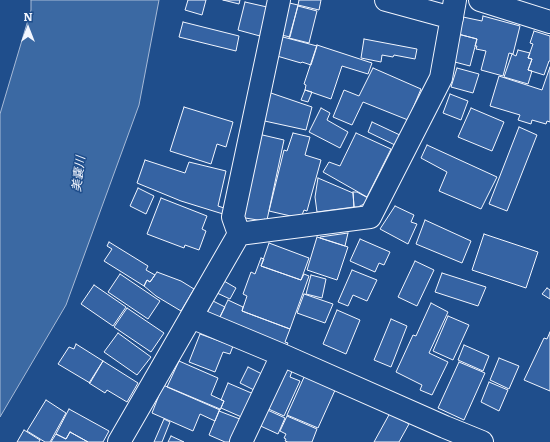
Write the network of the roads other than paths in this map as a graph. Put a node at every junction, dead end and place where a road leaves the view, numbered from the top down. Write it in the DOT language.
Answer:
graph roads {
  1 [pos="280,0"];
  2 [pos="386,0"];
  3 [pos="480,0"];
  4 [pos="454,9"];
  5 [pos="550,22"];
  6 [pos="239,234"];
  7 [pos="191,317"];
  8 [pos="282,355"];
  9 [pos="441,435"];
  10 [pos="119,442"];
  11 [pos="241,442"];
  12 [pos="482,442"];
  1 -- 6 [label="street"];
  2 -- 4 [label="street"];
  3 -- 5 [label="street"];
  4 -- 6 [label="street"];
  6 -- 7 [label="street"];
  7 -- 8 [label="street"];
  7 -- 10 [label="street"];
  8 -- 9 [label="street"];
  8 -- 11 [label="street"];
  9 -- 12 [label="street"];
}
